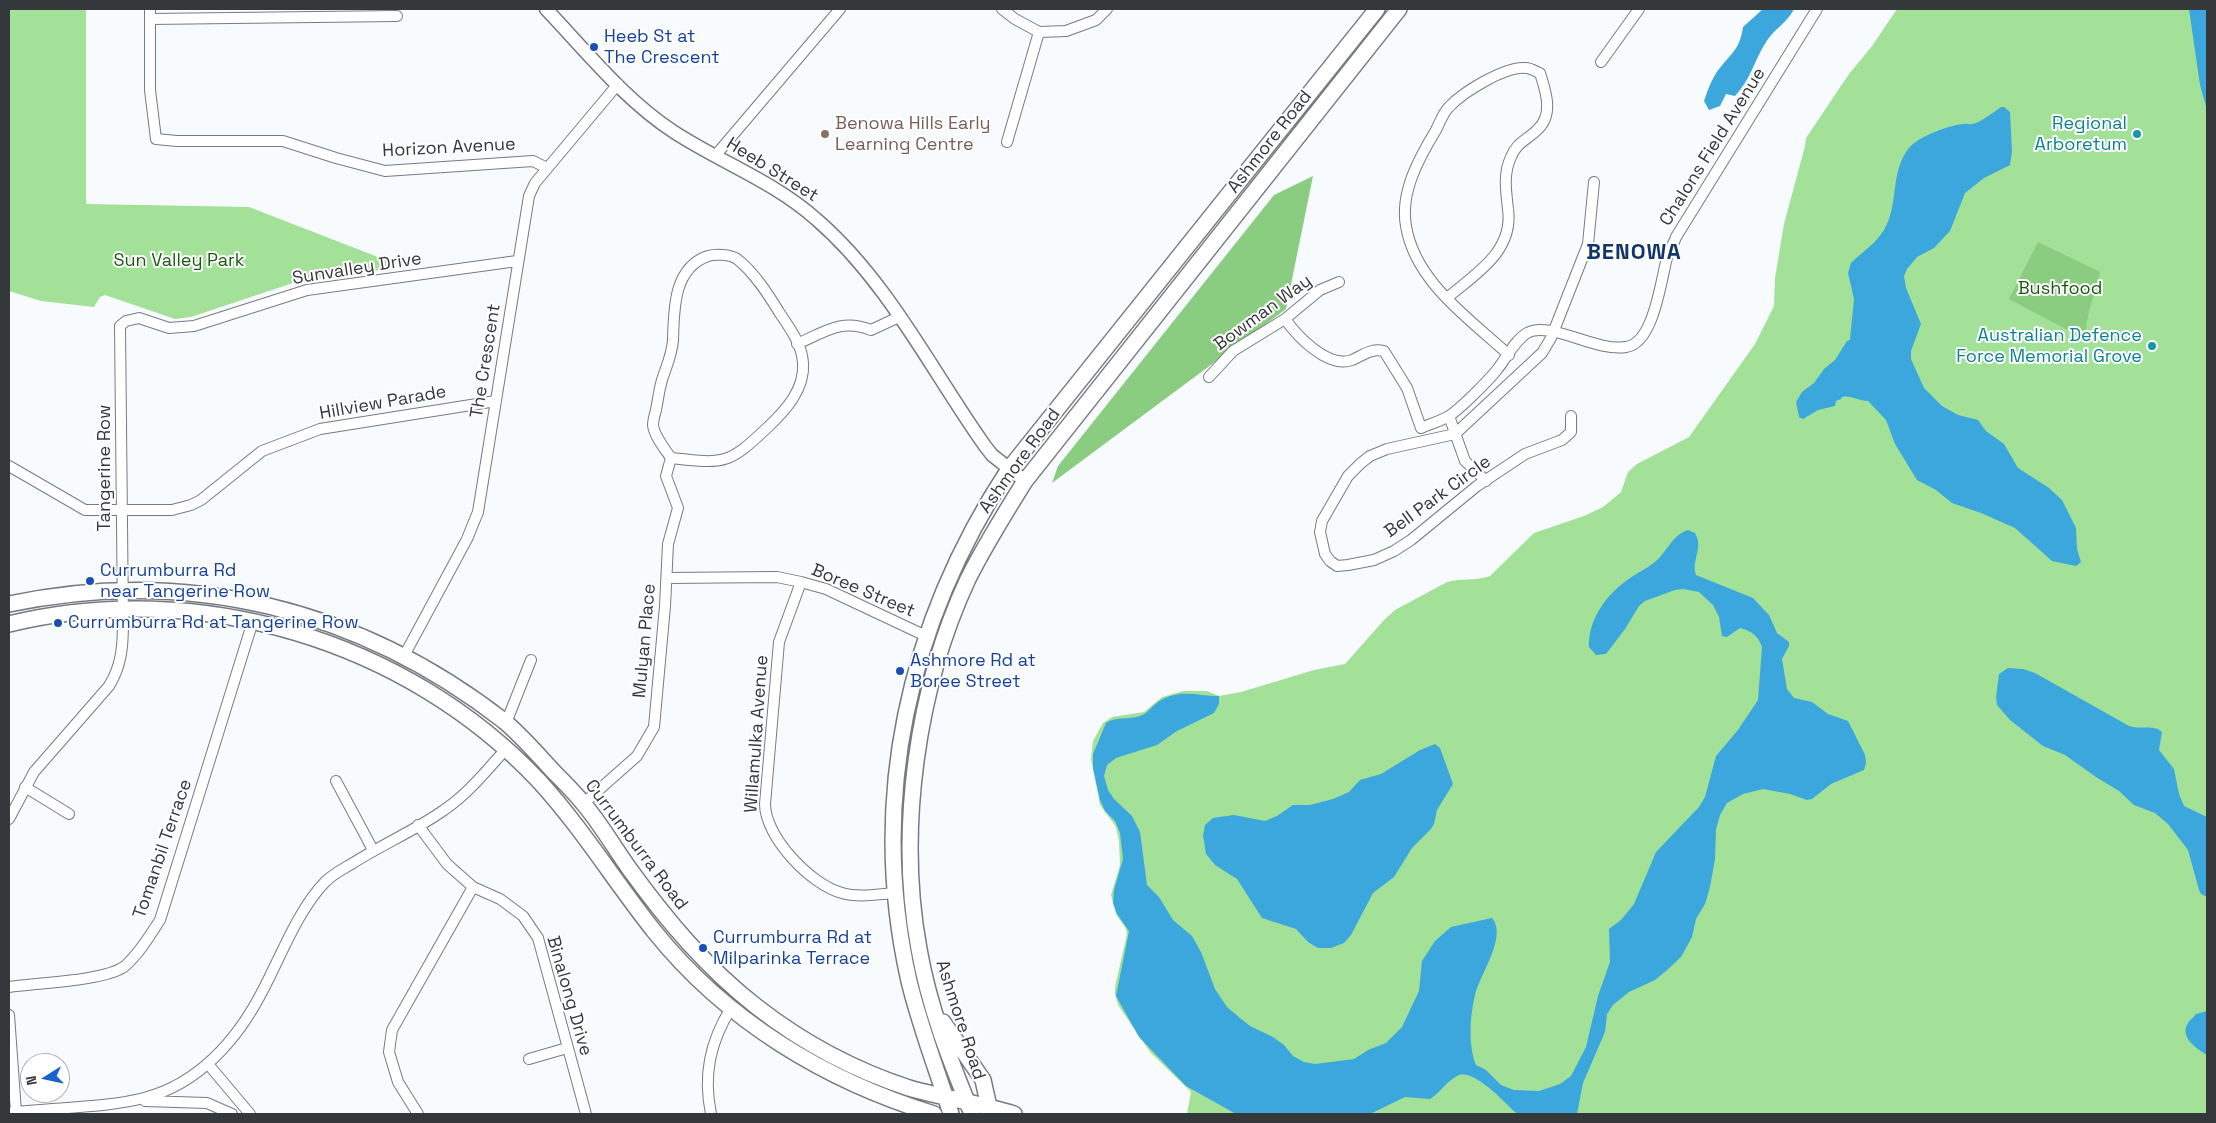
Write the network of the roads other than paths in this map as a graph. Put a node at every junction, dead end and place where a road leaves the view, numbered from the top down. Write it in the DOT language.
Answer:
graph roads {
  1 [pos="546,9"];
  2 [pos="840,9"];
  3 [pos="1002,9"];
  4 [pos="1108,9"];
  5 [pos="1376,9"];
  6 [pos="1399,9"];
  7 [pos="1639,9"];
  8 [pos="1817,9"];
  9 [pos="150,14"];
  10 [pos="397,16"];
  11 [pos="1039,32"];
  12 [pos="1601,62"];
  13 [pos="618,84"];
  14 [pos="1007,142"];
  15 [pos="715,156"];
  16 [pos="547,168"];
  17 [pos="1594,182"];
  18 [pos="517,261"];
  19 [pos="1339,282"];
  20 [pos="1447,298"];
  21 [pos="899,317"];
  22 [pos="1285,319"];
  23 [pos="120,326"];
  24 [pos="1553,330"];
  25 [pos="797,344"];
  26 [pos="1509,355"];
  27 [pos="1209,376"];
  28 [pos="496,401"];
  29 [pos="1450,416"];
  30 [pos="1571,416"];
  31 [pos="1455,434"];
  32 [pos="671,458"];
  33 [pos="9,466"];
  34 [pos="1009,469"];
  35 [pos="1486,480"];
  36 [pos="1025,481"];
  37 [pos="122,510"];
  38 [pos="667,578"];
  39 [pos="801,582"];
  40 [pos="123,590"];
  41 [pos="9,604"];
  42 [pos="123,609"];
  43 [pos="253,621"];
  44 [pos="9,624"];
  45 [pos="926,636"];
  46 [pos="404,656"];
  47 [pos="531,660"];
  48 [pos="506,723"];
  49 [pos="506,749"];
  50 [pos="336,781"];
  51 [pos="25,786"];
  52 [pos="584,803"];
  53 [pos="69,814"];
  54 [pos="9,817"];
  55 [pos="418,825"];
  56 [pos="373,850"];
  57 [pos="473,887"];
  58 [pos="896,893"];
  59 [pos="9,987"];
  60 [pos="932,1006"];
  61 [pos="731,1008"];
  62 [pos="9,1015"];
  63 [pos="567,1048"];
  64 [pos="10,1049"];
  65 [pos="529,1059"];
  66 [pos="208,1064"];
  67 [pos="946,1096"];
  68 [pos="127,1101"];
  69 [pos="969,1107"];
  70 [pos="989,1107"];
  71 [pos="110,1109"];
  72 [pos="12,1113"];
  73 [pos="232,1114"];
  74 [pos="250,1114"];
  75 [pos="418,1114"];
  76 [pos="586,1114"];
  77 [pos="710,1114"];
  78 [pos="934,1114"];
  79 [pos="952,1114"];
  80 [pos="1014,1114"];
  1 -- 13 [label="street, Heeb Street"];
  2 -- 15 [label="street"];
  3 -- 11 [label="street"];
  4 -- 11 [label="street"];
  5 -- 34 [label="main road, Ashmore Road"];
  6 -- 36 [label="main road, Ashmore Road"];
  7 -- 12 [label="street"];
  8 -- 24 [label="street, Chalons Field Avenue"];
  9 -- 10 [label="street"];
  9 -- 16 [label="street, Horizon Avenue"];
  11 -- 14 [label="street"];
  13 -- 15 [label="street, Heeb Street"];
  13 -- 16 [label="street, The Crescent"];
  15 -- 21 [label="street, Heeb Street"];
  16 -- 18 [label="street, The Crescent"];
  17 -- 24 [label="street"];
  18 -- 23 [label="street, Sunvalley Drive"];
  18 -- 28 [label="street, The Crescent"];
  19 -- 22 [label="street, Bowman Way"];
  20 -- 20 [label="street"];
  20 -- 26 [label="street"];
  21 -- 25 [label="street"];
  21 -- 34 [label="street, Heeb Street"];
  22 -- 27 [label="street, Bowman Way"];
  22 -- 29 [label="street"];
  23 -- 37 [label="street, Tangerine Row"];
  24 -- 26 [label="street, Chalons Field Avenue"];
  24 -- 31 [label="street"];
  25 -- 32 [label="street"];
  25 -- 32 [label="street"];
  26 -- 29 [label="street, Chalons Field Avenue"];
  28 -- 37 [label="street, Hillview Parade"];
  28 -- 46 [label="street, The Crescent"];
  29 -- 31 [label="street"];
  30 -- 35 [label="street, Bell Park Circle"];
  31 -- 35 [label="street"];
  31 -- 35 [label="street, Bell Park Circle"];
  32 -- 38 [label="street, Mulyan Place"];
  33 -- 37 [label="street, Hillview Parade"];
  34 -- 36 [label="street, Heeb Street"];
  34 -- 45 [label="main road, Ashmore Road"];
  36 -- 60 [label="main road, Ashmore Road"];
  37 -- 40 [label="street, Tangerine Row"];
  38 -- 39 [label="street, Boree Street"];
  38 -- 52 [label="street, Mulyan Place"];
  39 -- 45 [label="street, Boree Street"];
  39 -- 58 [label="street, Willamulka Avenue"];
  40 -- 41 [label="main road, Currumburra Road"];
  40 -- 42 [label="street, Tangerine Row"];
  40 -- 46 [label="main road, Currumburra Road"];
  42 -- 43 [label="main road, Currumburra Road"];
  42 -- 44 [label="main road, Currumburra Road"];
  42 -- 51 [label="street, Tangerine Row"];
  43 -- 49 [label="main road, Currumburra Road"];
  43 -- 59 [label="street, Tomanbil Terrace"];
  45 -- 58 [label="main road, Ashmore Road"];
  46 -- 48 [label="main road, Currumburra Road"];
  47 -- 48 [label="street"];
  48 -- 52 [label="main road, Currumburra Road"];
  49 -- 55 [label="street"];
  49 -- 61 [label="main road, Currumburra Road"];
  50 -- 56 [label="street"];
  51 -- 53 [label="street"];
  51 -- 54 [label="street, Tangerine Row"];
  52 -- 67 [label="main road, Currumburra Road"];
  55 -- 56 [label="street"];
  55 -- 57 [label="street, Binalong Drive"];
  56 -- 66 [label="street"];
  57 -- 63 [label="street, Binalong Drive"];
  57 -- 75 [label="street"];
  58 -- 67 [label="main road, Ashmore Road"];
  60 -- 69 [label="main road, Ashmore Road"];
  60 -- 70 [label="main road"];
  61 -- 77 [label="street"];
  61 -- 78 [label="main road, Currumburra Road"];
  62 -- 64 [label="street"];
  63 -- 65 [label="street"];
  63 -- 76 [label="street, Binalong Drive"];
  64 -- 72 [label="street"];
  66 -- 68 [label="street"];
  66 -- 74 [label="street"];
  67 -- 69 [label="main road, Currumburra Road"];
  67 -- 79 [label="main road, Ashmore Road"];
  68 -- 71 [label="street"];
  68 -- 73 [label="street"];
  69 -- 70 [label="main road, Currumburra Road"];
  70 -- 80 [label="main road, Currumburra Road"];
  71 -- 72 [label="street"];
}
